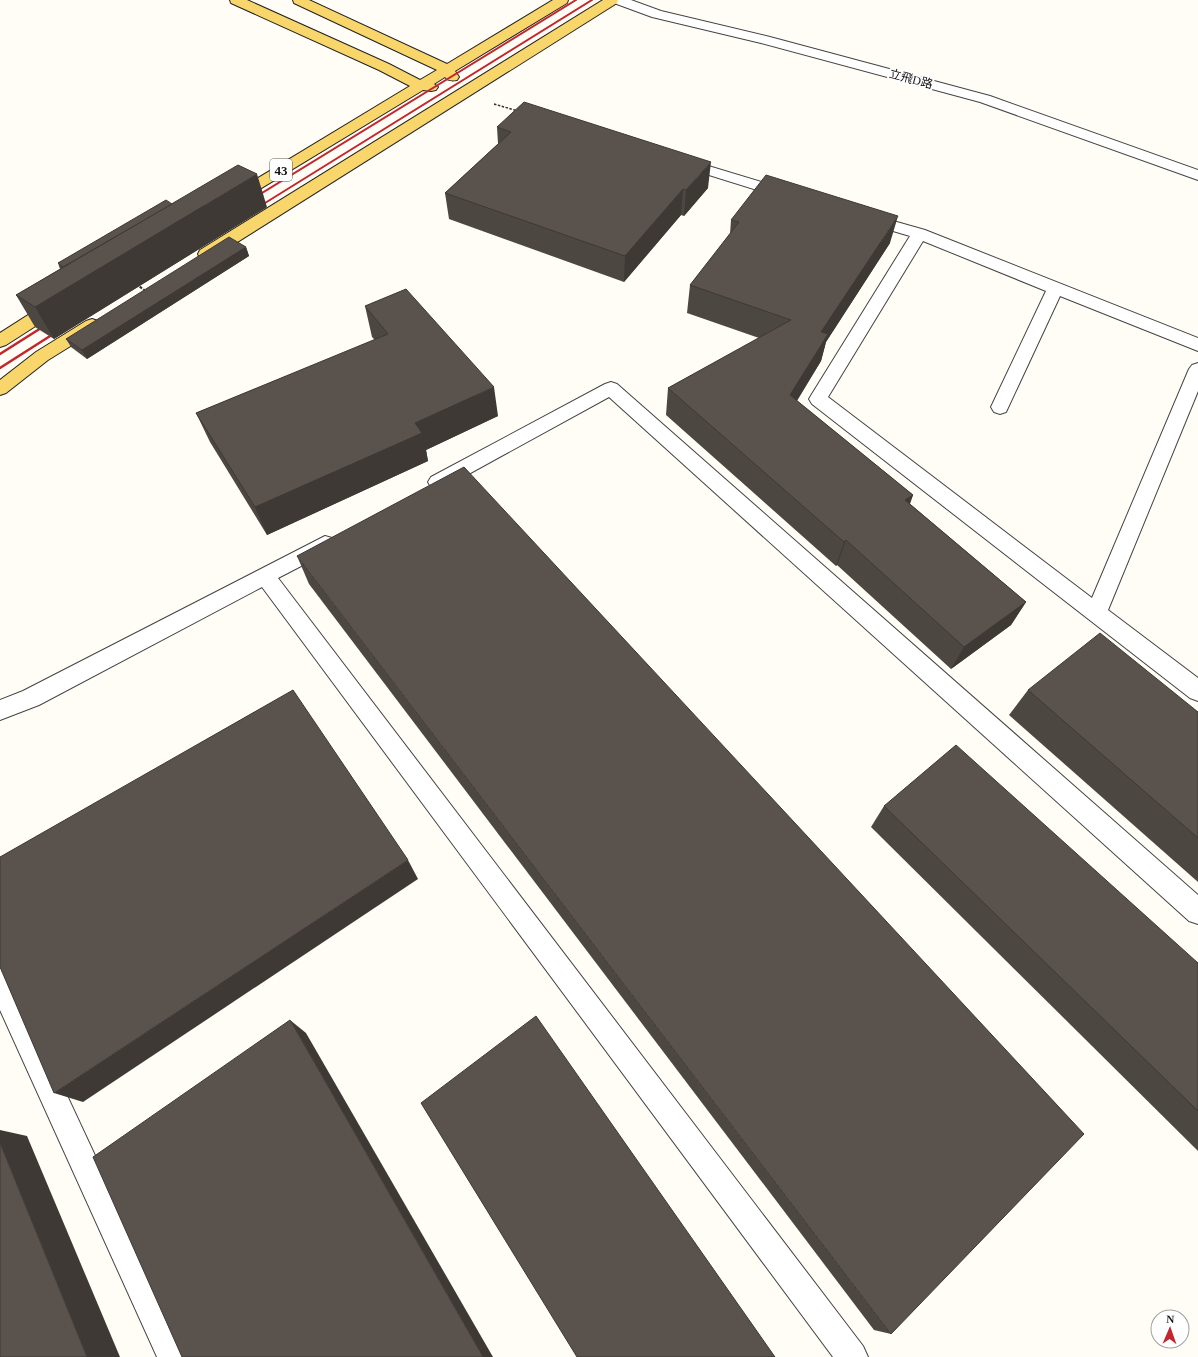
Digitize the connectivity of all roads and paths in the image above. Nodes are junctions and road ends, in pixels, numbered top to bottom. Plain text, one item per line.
1 (236, 0) edge
2 (299, 0) edge
3 (562, 0) edge
4 (612, 0) edge
5 (619, 0) edge
6 (446, 69) junction
7 (419, 85) junction
8 (463, 93) junction
9 (489, 103) dead end
10 (525, 113) edge
11 (668, 157) edge
12 (1198, 175) edge
13 (797, 197) edge
14 (221, 206) edge
15 (850, 213) edge
16 (919, 234) junction
17 (194, 261) edge
18 (130, 280) edge
19 (1056, 288) junction
20 (150, 293) edge
21 (68, 298) edge
22 (102, 319) edge
23 (0, 341) edge
24 (1198, 345) edge
25 (1198, 369) edge
26 (0, 389) edge
27 (1000, 407) dead end
28 (424, 489) edge
29 (341, 535) edge
30 (265, 576) junction
31 (1096, 613) junction
32 (1198, 691) edge
33 (0, 710) edge
34 (1198, 912) edge
35 (0, 980) edge
36 (173, 1357) edge
37 (852, 1357) edge

1 - 7 main road
2 - 6 main road
3 - 6 main road, 43
4 - 8 main road, 43
5 - 12 street, 立飛D路
6 - 7 main road, 43
6 - 8 main road
7 - 8 main road
7 - 14 main road, 43
8 - 17 main road, 43
9 - 10 path
11 - 13 street
15 - 16 street
16 - 19 street
16 - 31 street
18 - 20 path, bridge
19 - 24 street
19 - 27 street
21 - 23 main road
22 - 26 main road
25 - 31 street
28 - 34 street
29 - 30 street
30 - 33 street
30 - 37 street
31 - 32 street
35 - 36 street

